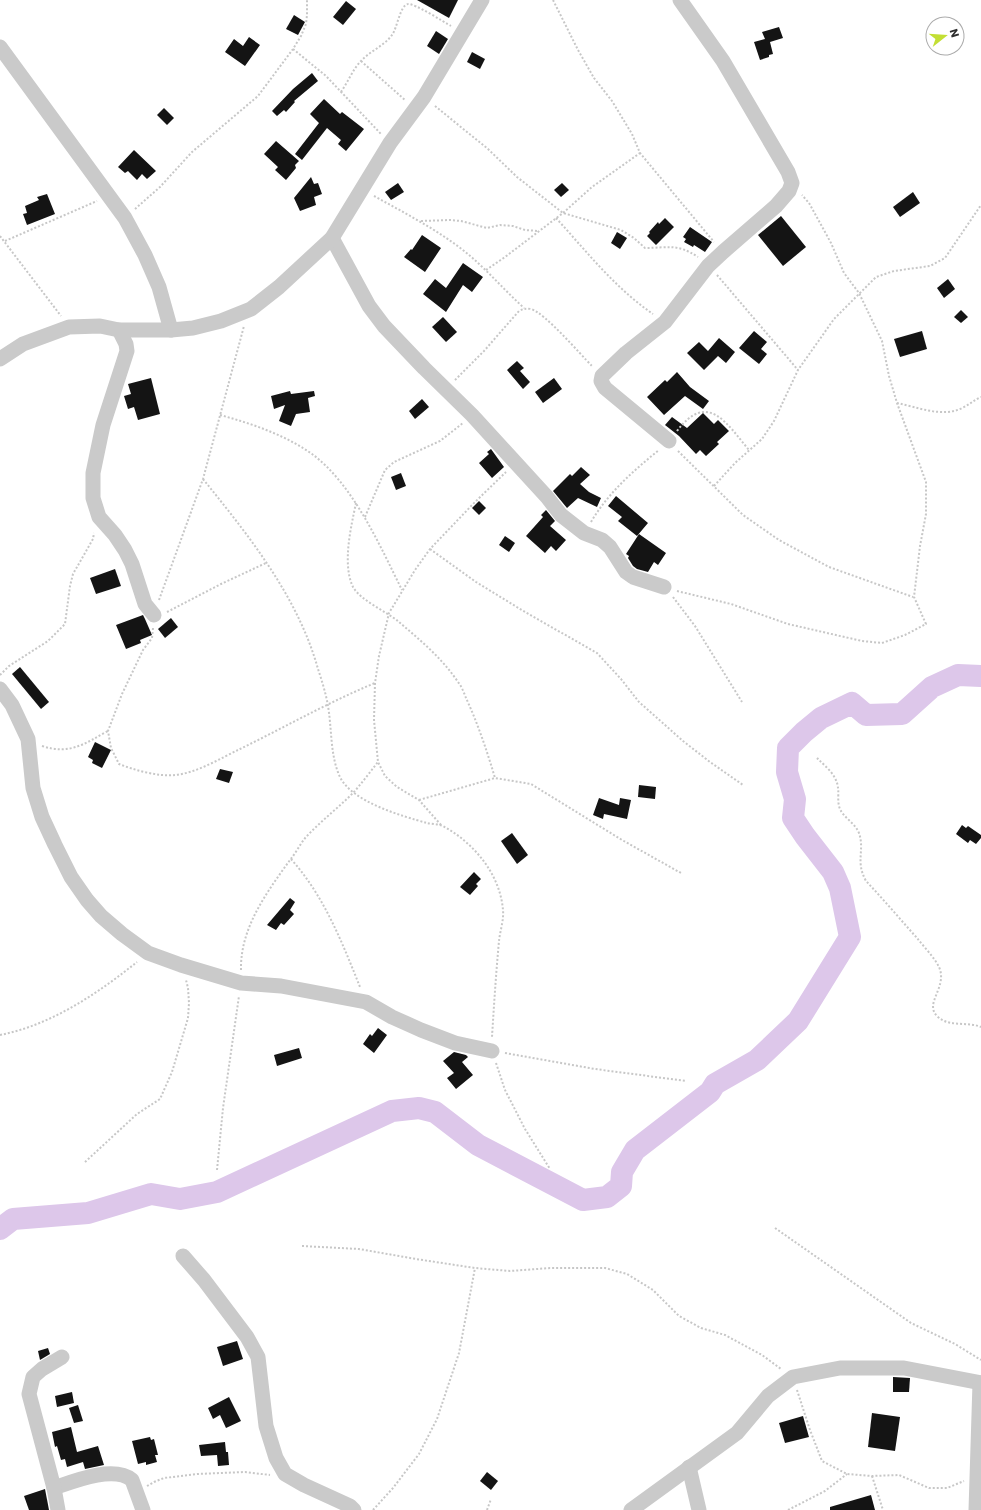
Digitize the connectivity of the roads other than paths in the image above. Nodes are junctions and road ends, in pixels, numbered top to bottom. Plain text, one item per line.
1 (482, 0) edge
2 (680, 0) edge
3 (0, 47) edge
4 (332, 238) junction
5 (119, 330) junction
6 (170, 330) junction
7 (0, 359) edge
8 (669, 441) road end
9 (664, 587) road end
10 (154, 615) road end
11 (0, 690) edge
12 (492, 1051) road end
13 (183, 1256) dead end
14 (62, 1357) dead end
15 (980, 1383) edge
16 (689, 1467) junction
17 (54, 1488) junction
18 (58, 1510) edge
19 (143, 1510) edge
20 (354, 1510) edge
21 (631, 1510) edge
22 (699, 1510) edge
23 (976, 1510) edge

1 - 4 street
2 - 8 street
3 - 6 street
4 - 6 street
4 - 9 street
5 - 6 street
5 - 7 street
5 - 10 street
11 - 12 street
13 - 20 street
14 - 17 street
15 - 16 street
15 - 23 street
16 - 21 street
16 - 22 street
17 - 18 street
17 - 19 street

